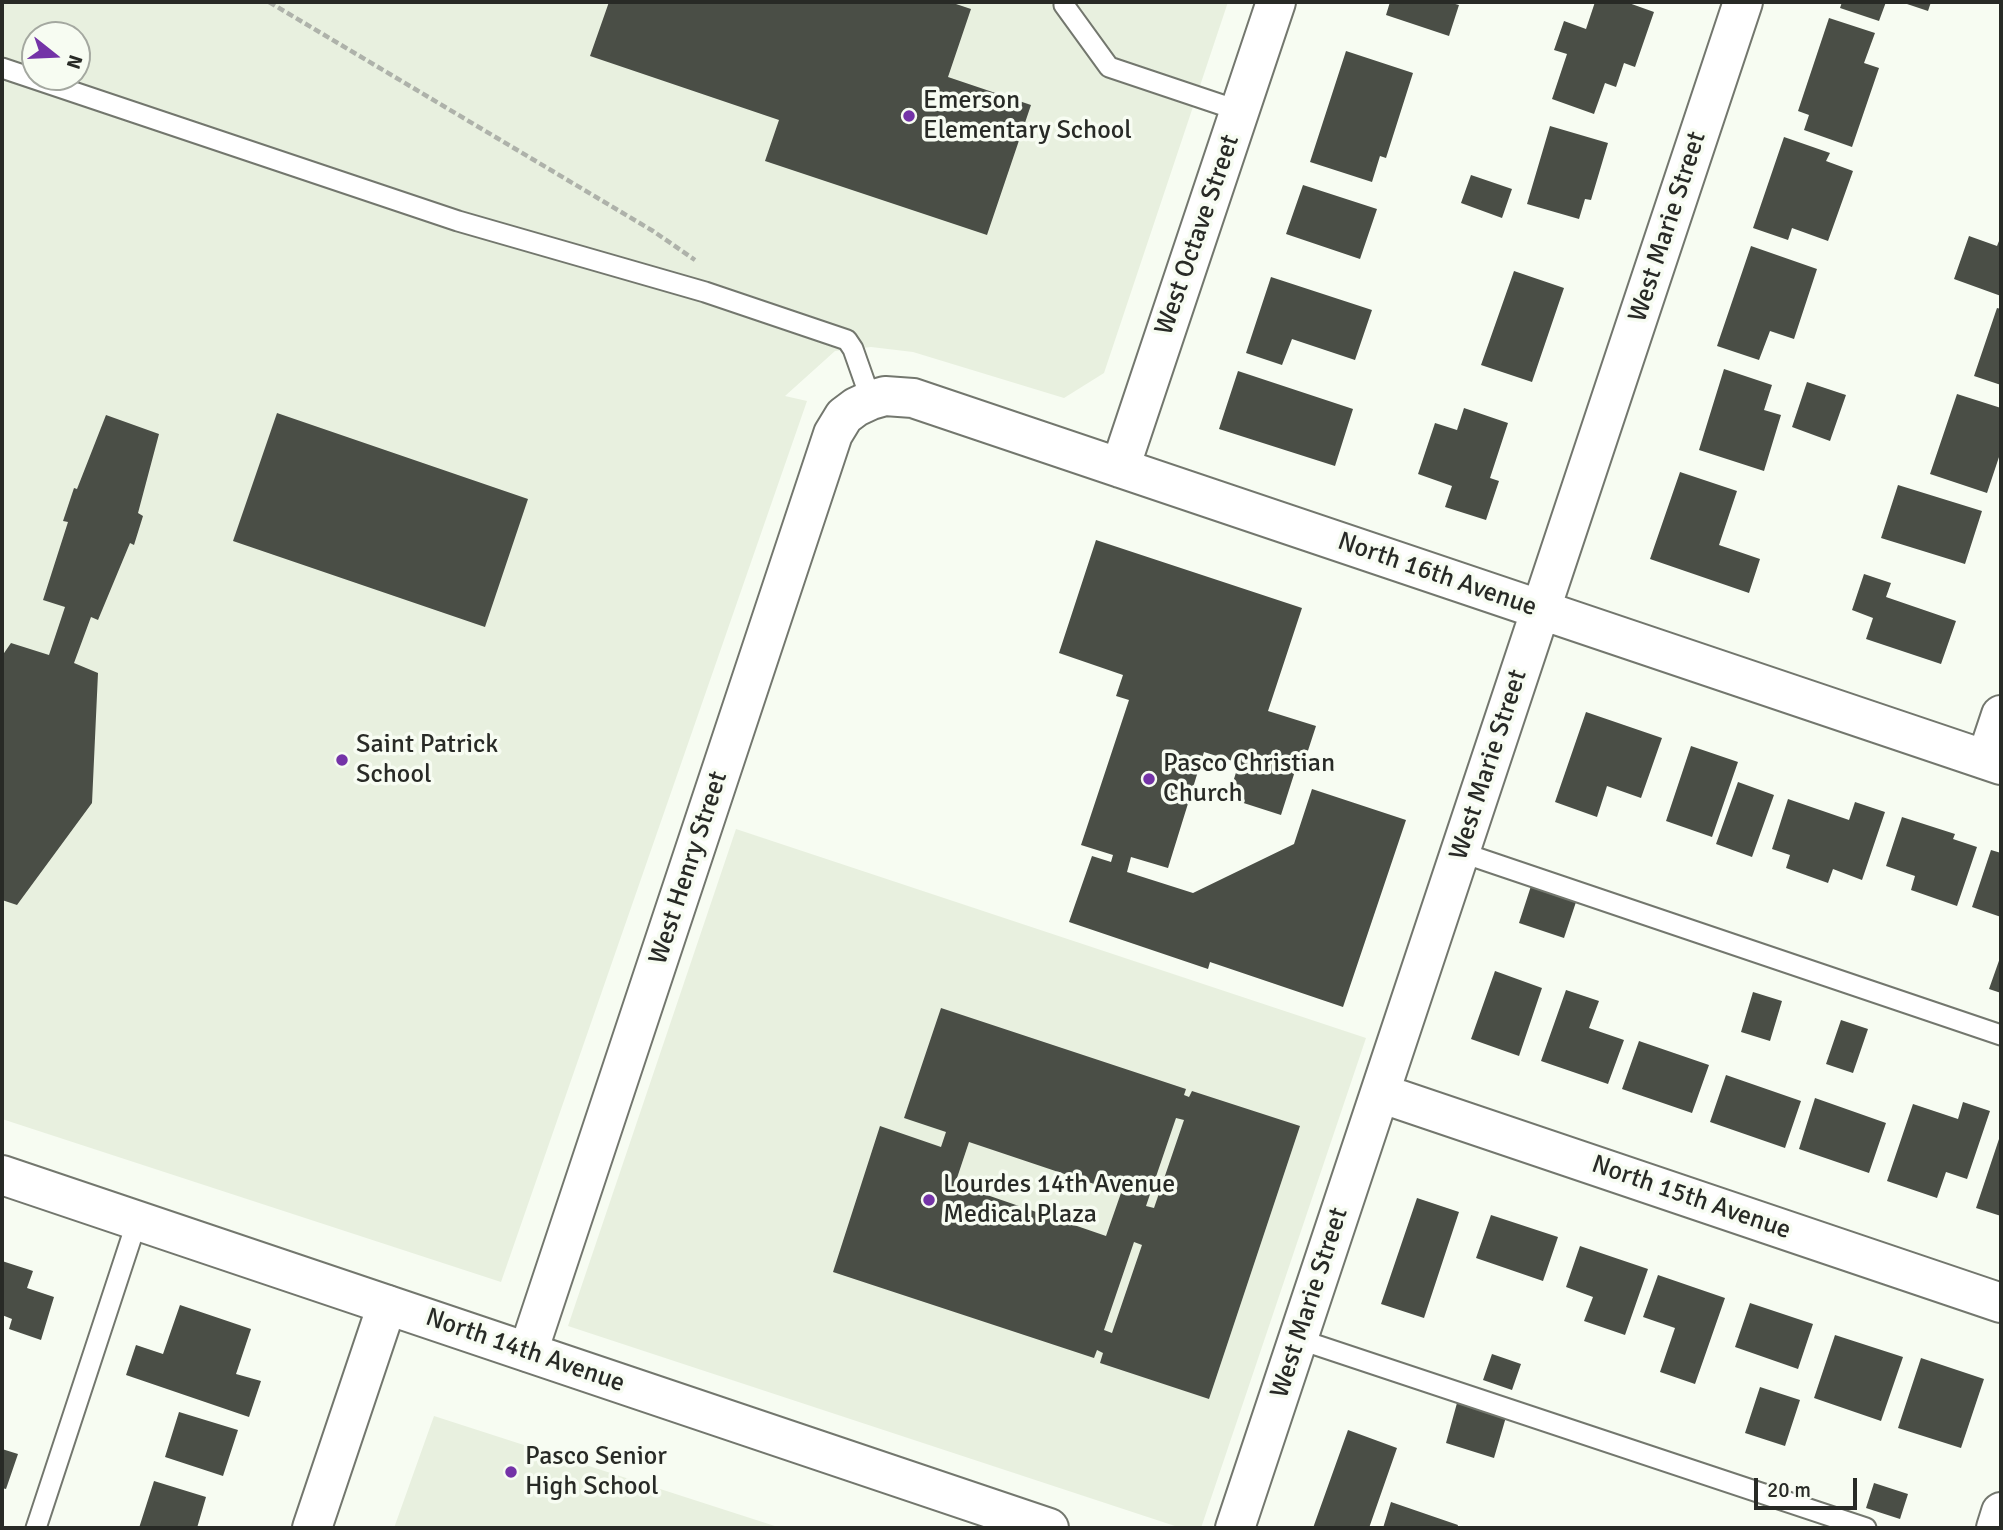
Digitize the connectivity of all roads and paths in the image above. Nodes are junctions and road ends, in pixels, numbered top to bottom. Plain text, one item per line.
1 (270, 2) edge
2 (1065, 2) edge
3 (1276, 2) edge
4 (1744, 2) edge
5 (2, 68) edge
6 (1240, 111) junction
7 (705, 292) junction
8 (871, 400) junction
9 (1120, 468) junction
10 (1541, 610) junction
11 (2001, 715) edge
12 (1994, 763) edge
13 (1460, 852) junction
14 (2001, 1035) edge
15 (1380, 1093) junction
16 (2, 1175) edge
17 (137, 1221) junction
18 (2001, 1303) edge
19 (387, 1305) junction
20 (1298, 1339) junction
21 (528, 1352) junction
22 (2001, 1512) edge
23 (36, 1528) edge
24 (312, 1528) edge
25 (1049, 1528) edge
26 (1235, 1528) edge
27 (1866, 1528) edge
28 (1996, 1528) edge

1 - 7 path
2 - 6 lane
3 - 6 street, West Octave Street
4 - 10 street, West Marie Street
5 - 7 lane
6 - 9 street, West Octave Street
7 - 8 lane
8 - 9 street, North 16th Avenue
8 - 21 street, West Henry Street
9 - 10 street, North 16th Avenue
10 - 12 street, North 16th Avenue
10 - 13 street, West Marie Street
11 - 12 street
13 - 14 lane
13 - 15 street, West Marie Street
15 - 18 street, North 15th Avenue
15 - 20 street, West Marie Street
16 - 17 street, North 14th Avenue
17 - 19 street, North 14th Avenue
17 - 23 lane
19 - 21 street, North 14th Avenue
19 - 24 street
20 - 26 street, West Marie Street
20 - 27 lane
21 - 25 street, North 14th Avenue
22 - 28 street

